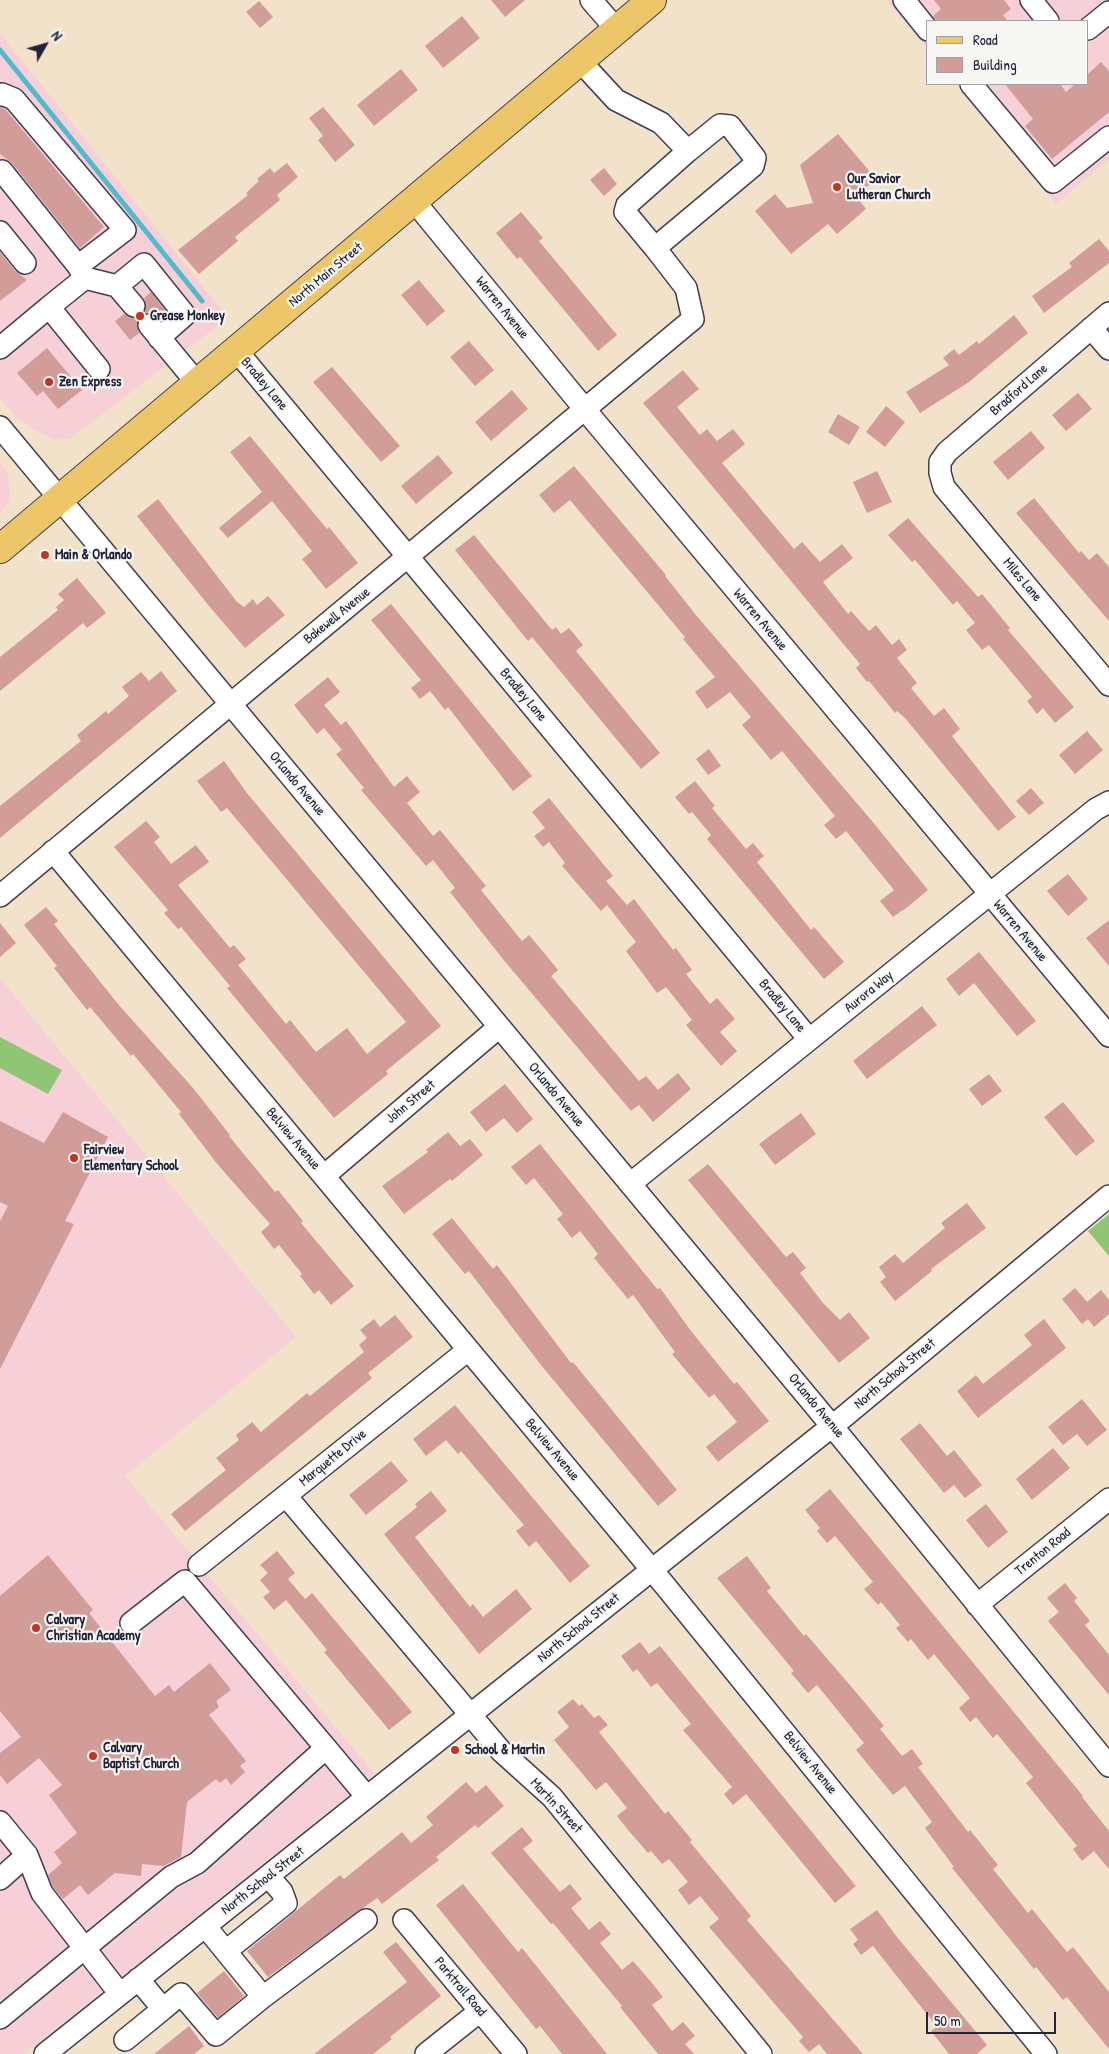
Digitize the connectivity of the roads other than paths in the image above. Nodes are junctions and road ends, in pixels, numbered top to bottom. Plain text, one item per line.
1 (591, 0) edge
2 (904, 0) edge
3 (1031, 0) edge
4 (649, 1) edge
5 (1047, 20) edge
6 (926, 28) edge
7 (617, 30) junction
8 (580, 61) junction
9 (972, 85) edge
10 (0, 95) edge
11 (1109, 137) edge
12 (688, 151) junction
13 (0, 172) edge
14 (414, 201) junction
15 (0, 232) edge
16 (655, 248) junction
17 (26, 264) dead end
18 (82, 272) junction
19 (118, 286) junction
20 (134, 306) dead end
21 (49, 307) junction
22 (1109, 313) edge
23 (1091, 328) junction
24 (0, 348) edge
25 (1109, 349) edge
26 (236, 350) junction
27 (99, 368) dead end
28 (197, 383) junction
29 (584, 408) junction
30 (0, 427) edge
31 (940, 473) joint
32 (60, 499) junction
33 (0, 549) edge
34 (408, 557) junction
35 (1109, 685) edge
36 (230, 704) junction
37 (1109, 802) edge
38 (53, 851) junction
39 (989, 894) junction
40 (0, 896) edge
41 (499, 1027) junction
42 (1109, 1036) edge
43 (809, 1039) junction
44 (324, 1176) junction
45 (630, 1184) junction
46 (1109, 1196) edge
47 (468, 1350) junction
48 (832, 1426) junction
49 (286, 1496) junction
50 (1109, 1499) edge
51 (198, 1565) dead end
52 (652, 1570) junction
53 (977, 1605) junction
54 (131, 1623) dead end
55 (472, 1714) junction
56 (326, 1748) junction
57 (1109, 1766) edge
58 (368, 1797) junction
59 (0, 1822) edge
60 (27, 1855) junction
61 (268, 1876) junction
62 (0, 1879) edge
63 (366, 1920) dead end
64 (404, 1920) dead end
65 (205, 1926) junction
66 (84, 1948) junction
67 (226, 1951) junction
68 (138, 1980) junction
69 (120, 1994) junction
70 (263, 1997) junction
71 (163, 2009) junction
72 (480, 2011) junction
73 (0, 2018) edge
74 (125, 2040) dead end
75 (45, 2054) edge
76 (426, 2054) edge
77 (516, 2054) edge
78 (761, 2054) edge
79 (1046, 2054) edge

1 - 7 street
2 - 6 street
3 - 5 street
4 - 7 main road, North Main Street
7 - 8 main road, North Main Street
8 - 12 street
8 - 14 main road, North Main Street
9 - 11 street
10 - 18 street
12 - 16 street
12 - 16 street
13 - 18 street
14 - 26 main road, North Main Street
14 - 29 street, Warren Avenue
15 - 17 street
16 - 29 street, Bakewell Avenue
18 - 19 street
18 - 21 street
19 - 20 street
19 - 28 street
21 - 24 street
21 - 27 street
22 - 23 street, Bradford Lane
23 - 25 street
23 - 31 street, Bradford Lane
26 - 28 main road, North Main Street
26 - 34 street, Bradley Lane
28 - 32 main road, North Main Street
29 - 34 street, Bakewell Avenue
29 - 39 street, Warren Avenue
30 - 32 street, Orlando Avenue
31 - 35 street, Miles Lane
32 - 33 main road, North Main Street
32 - 36 street, Orlando Avenue
34 - 36 street, Bakewell Avenue
34 - 43 street, Bradley Lane
36 - 38 street, Bakewell Avenue
36 - 41 street, Orlando Avenue
37 - 39 street, Aurora Way
38 - 40 street, Bakewell Avenue
38 - 44 street, Belview Avenue
39 - 42 street, Warren Avenue
39 - 43 street, Aurora Way
41 - 44 street, John Street
41 - 45 street, Orlando Avenue
43 - 45 street, Aurora Way
44 - 47 street, Belview Avenue
45 - 48 street, Orlando Avenue
46 - 48 street, North School Street
47 - 49 street, Marquette Drive
47 - 52 street, Belview Avenue
48 - 52 street, North School Street
48 - 53 street, Orlando Avenue
49 - 51 street, Marquette Drive
49 - 55 street, Martin Street
50 - 53 street, Trenton Road
52 - 55 street, North School Street
52 - 79 street, Belview Avenue
53 - 57 street, Orlando Avenue
54 - 56 street
55 - 58 street, North School Street
55 - 78 street, Martin Street
56 - 58 street
56 - 66 street
58 - 61 street, North School Street
59 - 60 street
60 - 62 street
60 - 66 street
61 - 65 street, North School Street
61 - 67 street
63 - 70 street
64 - 72 street, Parktrail Road
65 - 67 street
65 - 68 street, North School Street
66 - 69 street
66 - 73 street
67 - 70 street
68 - 69 street, North School Street
68 - 71 street
69 - 75 street, North School Street
70 - 71 street
71 - 74 street
72 - 76 street
72 - 77 street, Parktrail Road

